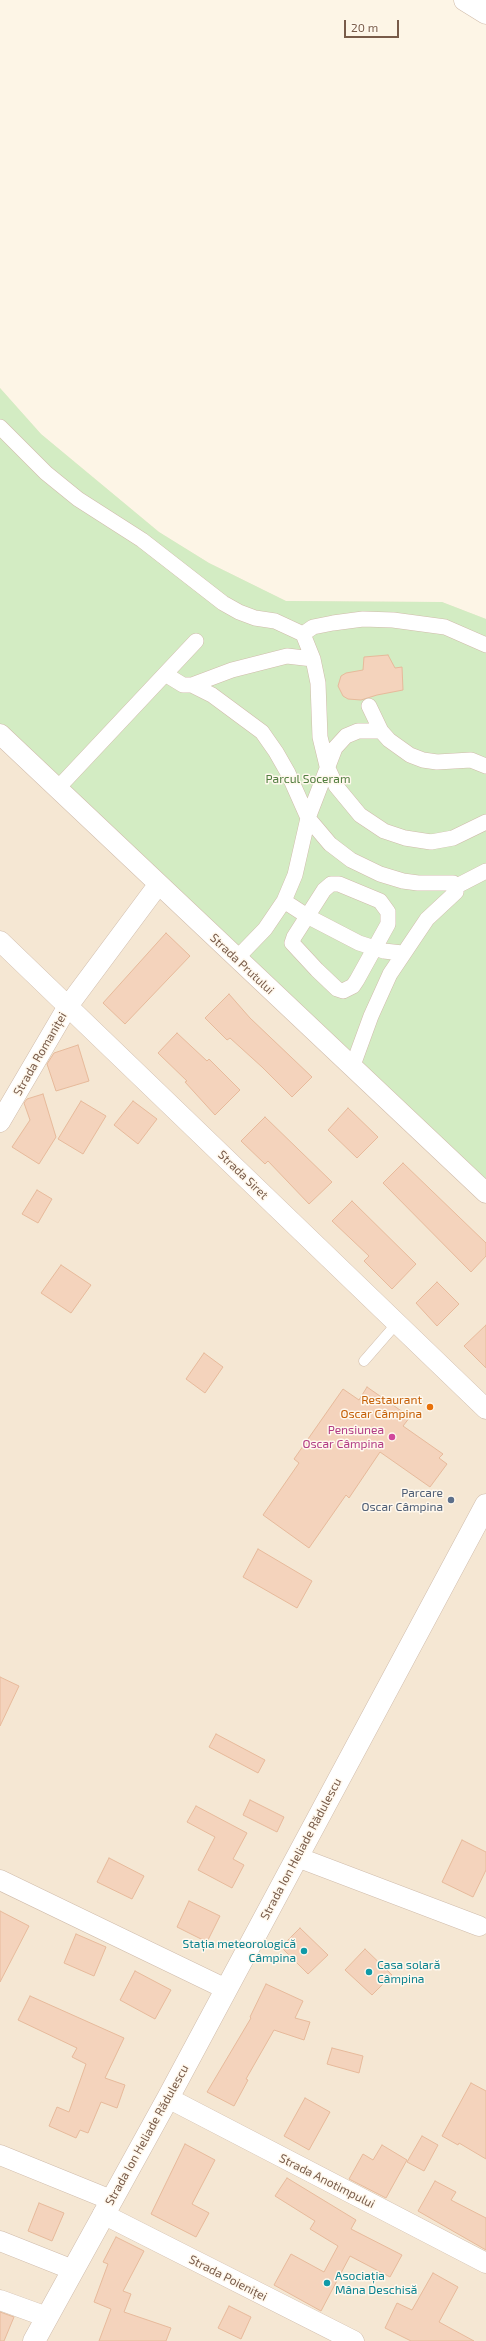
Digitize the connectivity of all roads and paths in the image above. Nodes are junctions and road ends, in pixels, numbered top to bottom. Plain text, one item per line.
1 (465, 0) edge
2 (486, 13) edge
3 (0, 427) edge
4 (303, 634) junction
5 (196, 641) dead end
6 (486, 644) edge
7 (313, 659) junction
8 (165, 674) junction
9 (192, 685) junction
10 (369, 706) dead end
11 (382, 732) junction
12 (0, 734) edge
13 (327, 766) junction
14 (486, 766) edge
15 (58, 789) junction
16 (308, 818) junction
17 (486, 822) edge
18 (486, 871) edge
19 (158, 885) junction
20 (455, 887) junction
21 (284, 901) junction
22 (307, 916) junction
23 (0, 941) edge
24 (373, 948) junction
25 (402, 953) junction
26 (236, 959) junction
27 (68, 1006) junction
28 (352, 1068) junction
29 (0, 1122) edge
30 (486, 1193) edge
31 (397, 1323) junction
32 (364, 1361) dead end
33 (486, 1409) edge
34 (486, 1505) edge
35 (297, 1857) junction
36 (0, 1880) edge
37 (479, 1926) dead end
38 (226, 1989) junction
39 (168, 2098) junction
40 (0, 2155) edge
41 (107, 2207) junction
42 (0, 2241) edge
43 (486, 2263) edge
44 (73, 2270) junction
45 (0, 2300) edge
46 (47, 2317) junction
47 (34, 2341) edge
48 (354, 2341) edge

1 - 2 street
3 - 4 street
4 - 6 street
4 - 7 street
5 - 8 street
7 - 9 street
7 - 13 street
8 - 9 street
8 - 15 street
9 - 16 street
10 - 11 street
11 - 13 street
11 - 14 street
12 - 15 street, Strada Prutului
13 - 16 street
13 - 17 street
15 - 19 street, Strada Prutului
16 - 20 street
16 - 21 street
18 - 20 street
19 - 26 street, Strada Prutului
19 - 27 street, Strada Romaniței
20 - 25 street
21 - 22 street
21 - 26 street
22 - 24 street
22 - 24 street
22 - 24 street
23 - 27 street, Strada Siret
24 - 25 street
25 - 28 street
26 - 28 street, Strada Prutului
27 - 29 street, Strada Romaniței
27 - 31 street, Strada Siret
28 - 30 street, Strada Prutului
31 - 32 lane
31 - 33 street, Strada Siret
34 - 35 street, Strada Ion Heliade Rădulescu
35 - 37 street
35 - 38 street, Strada Ion Heliade Rădulescu
36 - 38 street
38 - 39 street, Strada Ion Heliade Rădulescu
39 - 41 street, Strada Ion Heliade Rădulescu
39 - 43 street, Strada Anotimpului
40 - 41 street, Strada Poieniței
41 - 44 street, Strada Ion Heliade Rădulescu
41 - 48 street, Strada Poieniței
42 - 44 street
44 - 46 street, Strada Ion Heliade Rădulescu
45 - 46 street
46 - 47 street, Strada Ion Heliade Rădulescu

